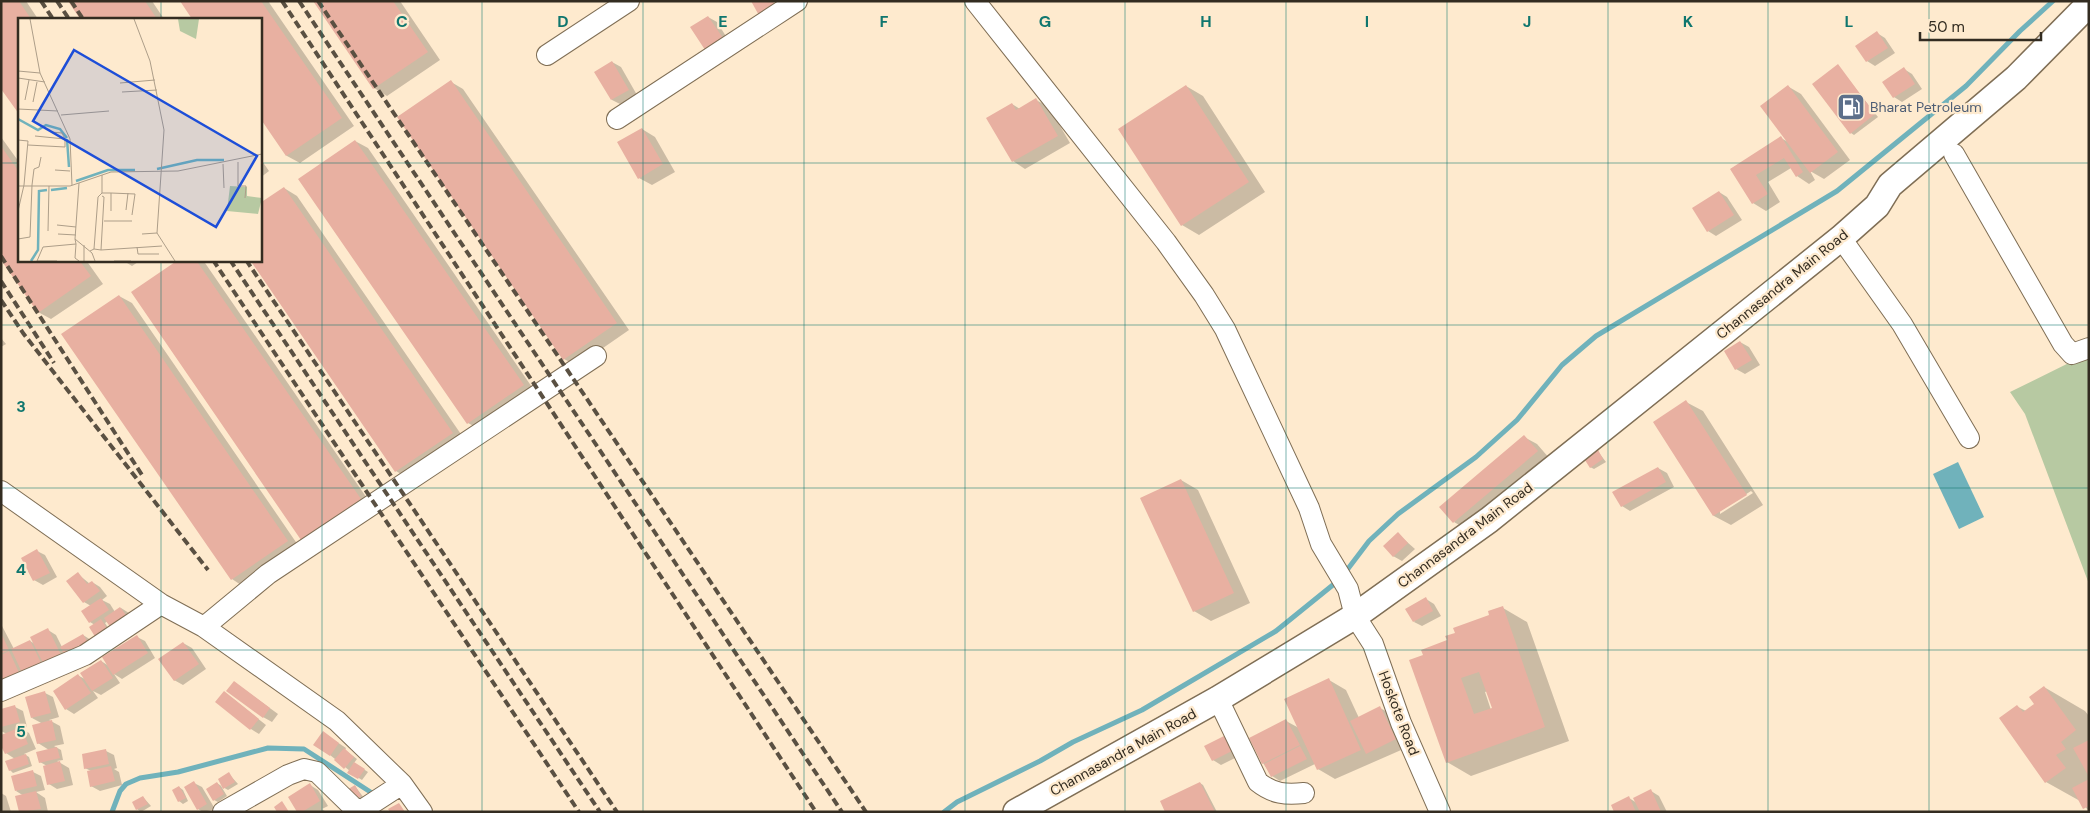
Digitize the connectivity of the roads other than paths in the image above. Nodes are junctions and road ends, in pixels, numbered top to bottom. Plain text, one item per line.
1 (629, 1) edge
2 (797, 1) edge
3 (975, 1) edge
4 (2089, 4) edge
5 (2089, 28) edge
6 (548, 55) dead end
7 (617, 119) dead end
8 (1954, 154) junction
9 (1876, 206) junction
10 (1841, 238) junction
11 (2089, 348) edge
12 (596, 356) dead end
13 (1969, 438) dead end
14 (1, 491) edge
15 (161, 604) junction
16 (1355, 616) junction
17 (204, 627) junction
18 (1, 691) edge
19 (1218, 699) junction
20 (402, 784) junction
21 (1304, 793) dead end
22 (223, 812) edge
23 (358, 812) edge
24 (422, 812) edge
25 (1016, 812) edge
26 (1440, 812) edge

1 - 6 street
2 - 7 street
3 - 16 street, Hoskote Road
4 - 9 main road, Channasandra Main Road
5 - 8 main road, Channasandra Main Road
8 - 9 main road, Channasandra Main Road
8 - 11 street
9 - 10 main road, Channasandra Main Road
10 - 13 street
10 - 16 main road, Channasandra Main Road
12 - 17 street
14 - 15 street
15 - 17 street
15 - 18 street
16 - 19 main road, Channasandra Main Road
16 - 26 street, Hoskote Road
17 - 20 street
19 - 21 street
19 - 25 main road, Channasandra Main Road
20 - 23 street
20 - 24 street
22 - 23 street

